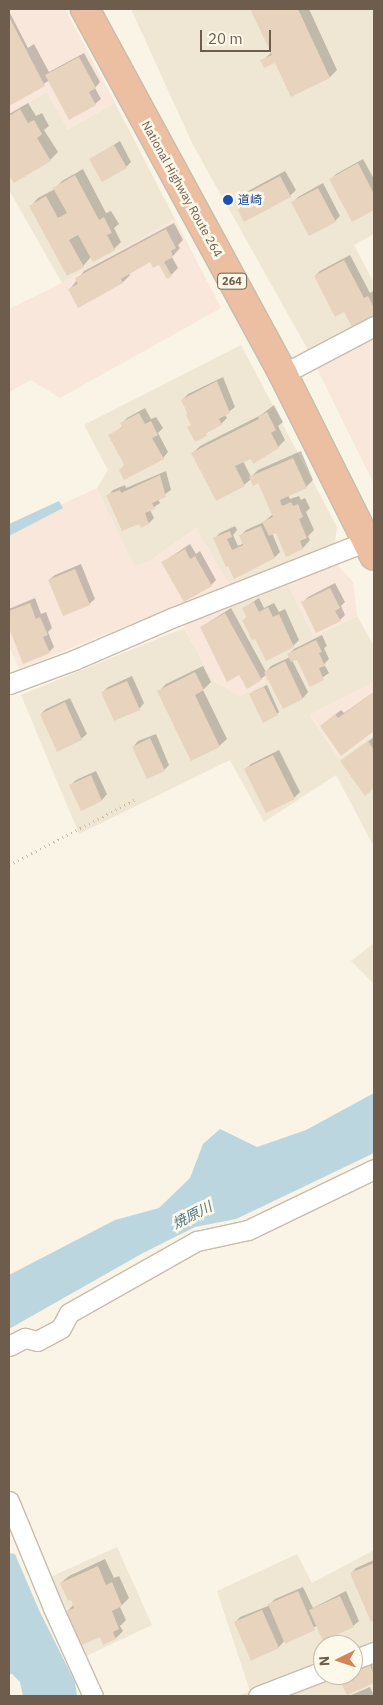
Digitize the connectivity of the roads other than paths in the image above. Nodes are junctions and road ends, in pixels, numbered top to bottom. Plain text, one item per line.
1 (84, 9) edge
2 (374, 326) edge
3 (283, 374) junction
4 (370, 549) edge
5 (11, 678) edge
6 (374, 1169) edge
7 (9, 1346) edge
8 (9, 1501) edge
9 (313, 1675) edge
10 (94, 1696) edge
11 (258, 1696) edge

1 - 3 highway, National Highway Route 264 / 264
2 - 3 street
3 - 4 highway, National Highway Route 264 / 264
4 - 5 street
6 - 7 street
8 - 10 street
9 - 11 street

